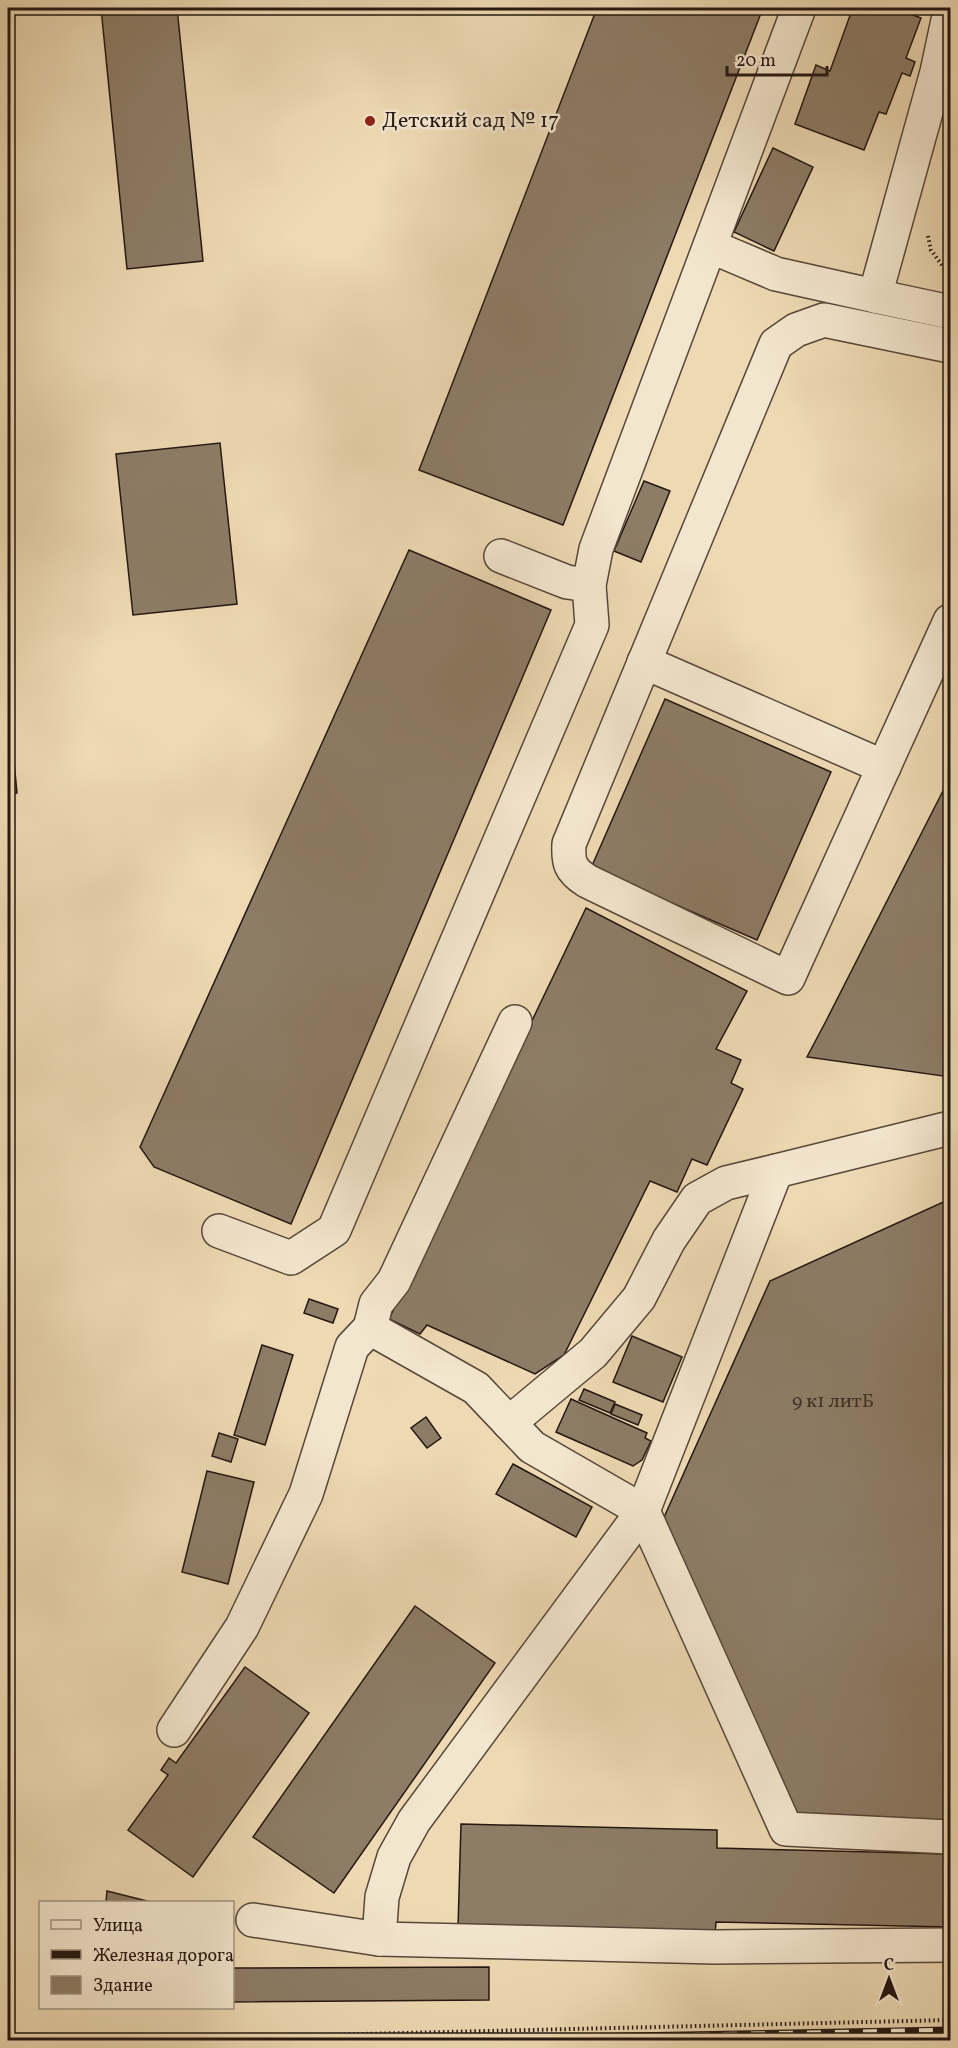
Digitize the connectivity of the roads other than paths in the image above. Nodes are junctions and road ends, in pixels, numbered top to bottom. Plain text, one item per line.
1 (799, 8) edge
2 (951, 11) edge
3 (710, 246) junction
4 (875, 296) junction
5 (951, 312) edge
6 (951, 346) edge
7 (501, 556) dead end
8 (590, 585) junction
9 (951, 621) edge
10 (644, 662) junction
11 (884, 767) junction
12 (515, 1022) dead end
13 (951, 1128) edge
14 (776, 1171) junction
15 (219, 1231) dead end
16 (370, 1328) junction
17 (509, 1423) junction
18 (643, 1511) junction
19 (174, 1730) dead end
20 (951, 1837) edge
21 (253, 1920) dead end
22 (379, 1939) junction
23 (951, 1945) edge

1 - 3 lane
2 - 4 lane
3 - 4 lane
3 - 8 lane
4 - 5 lane
6 - 10 lane
7 - 8 lane
8 - 15 lane
9 - 11 lane
10 - 11 lane
10 - 11 lane
12 - 16 lane
13 - 14 lane
14 - 17 lane
14 - 18 lane
16 - 17 lane
16 - 19 lane
17 - 18 lane
18 - 20 lane
18 - 22 lane
21 - 22 lane
22 - 23 lane

